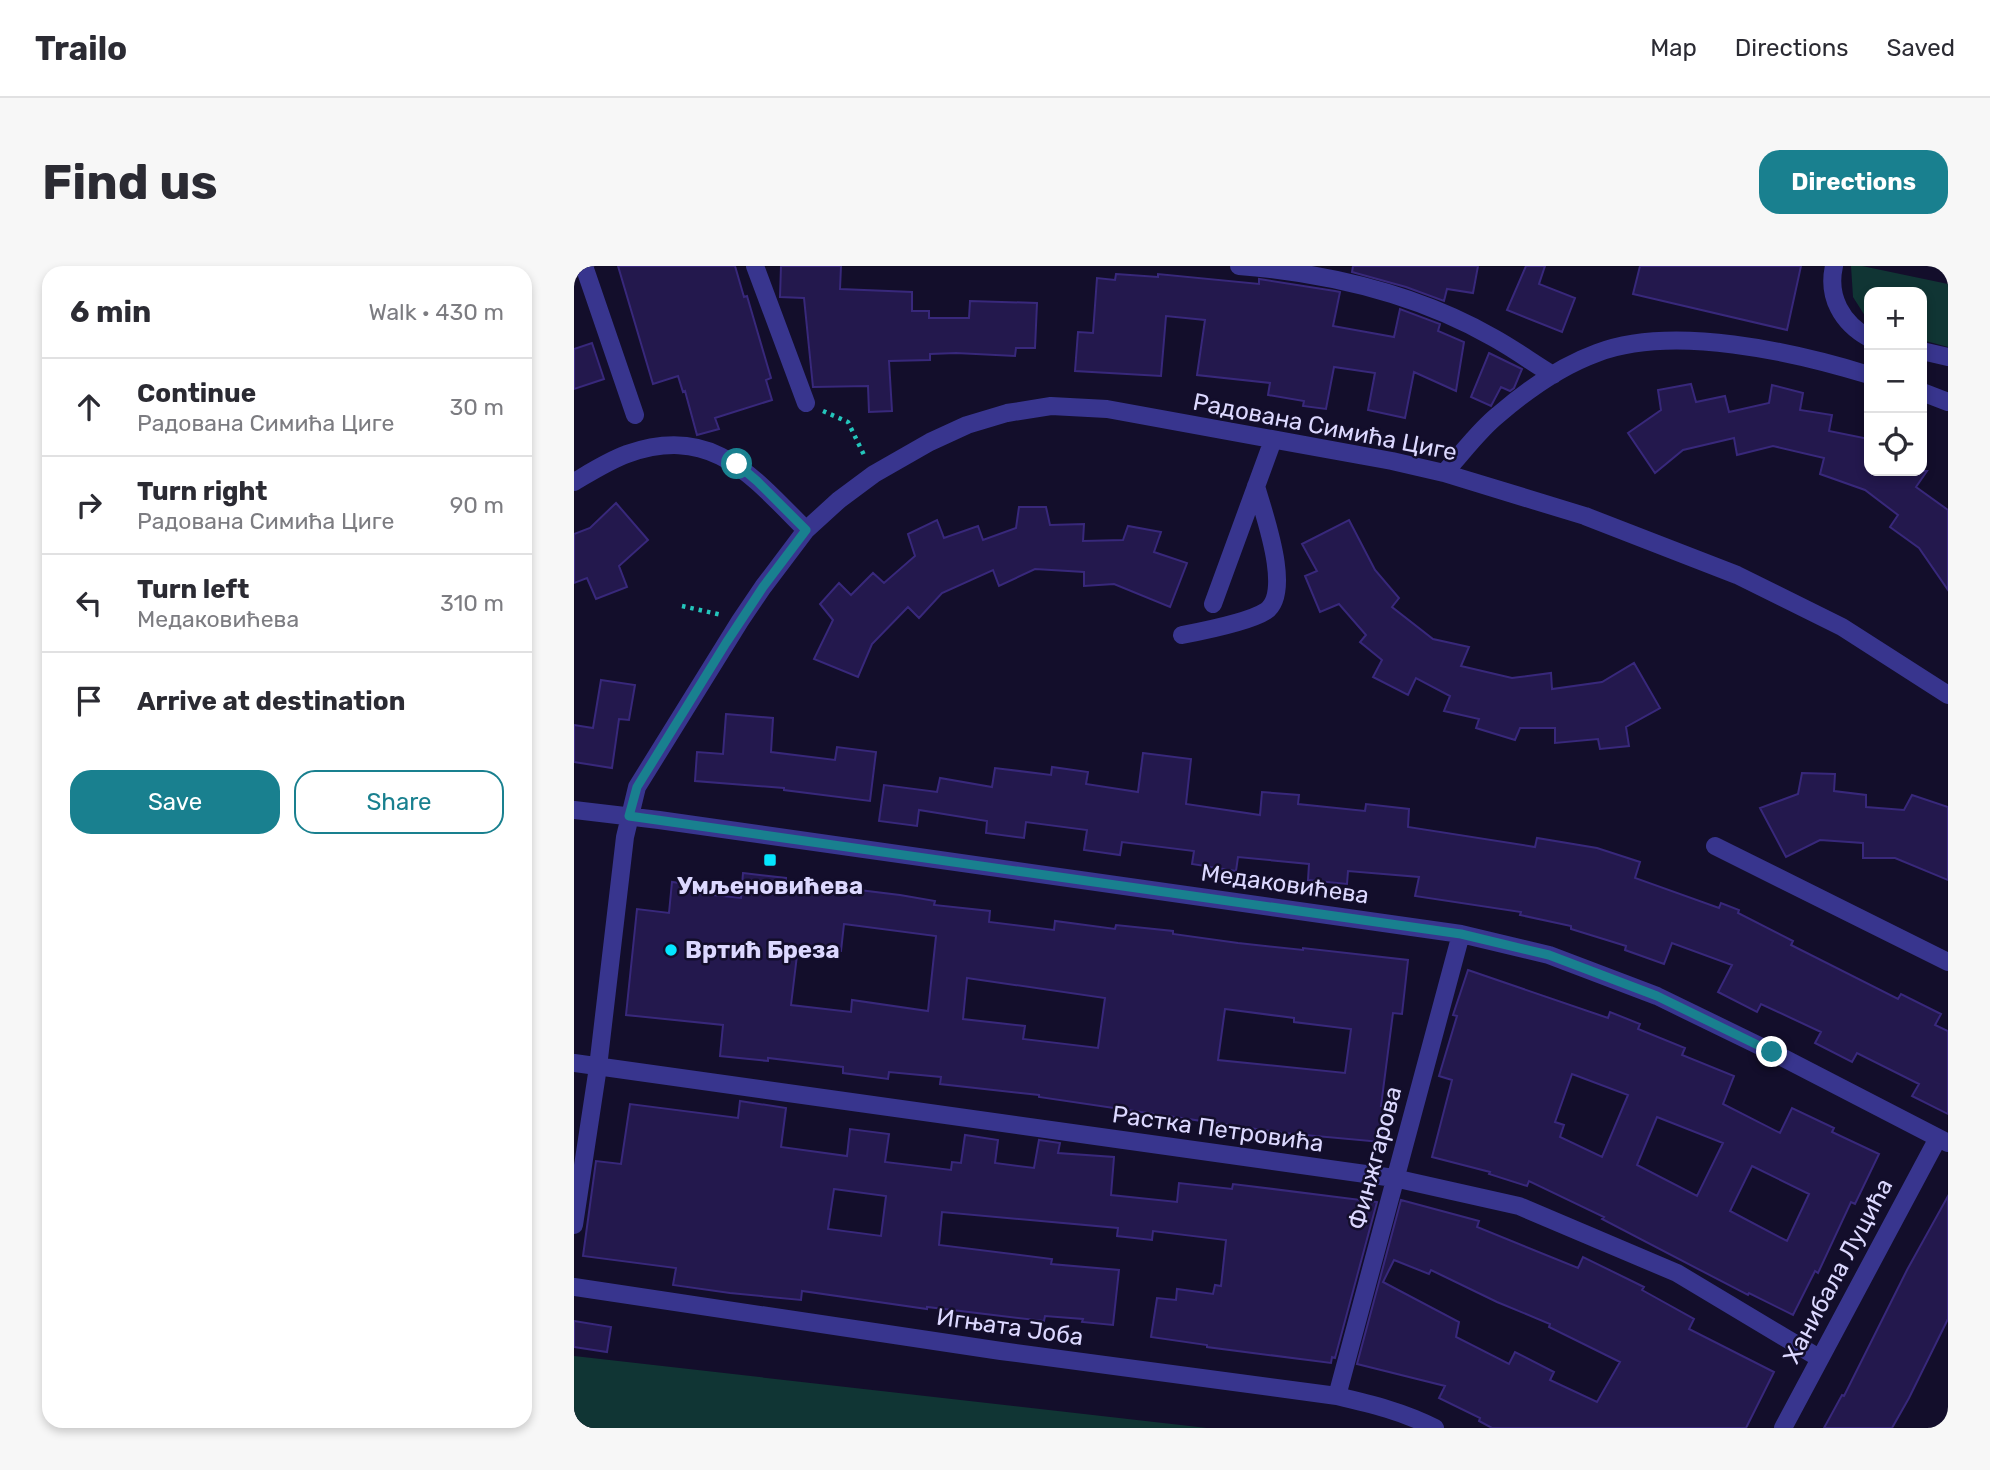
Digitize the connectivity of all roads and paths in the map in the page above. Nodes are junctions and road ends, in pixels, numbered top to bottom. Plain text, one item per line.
1 (584, 266) edge
2 (755, 266) edge
3 (1239, 266) edge
4 (1834, 266) edge
5 (1864, 335) edge
6 (1927, 352) edge
7 (1948, 357) edge
8 (1864, 373) edge
9 (1553, 375) junction
10 (1927, 394) edge
11 (1948, 402) edge
12 (806, 403) joint
13 (635, 415) dead end
14 (1273, 440) junction
15 (1444, 473) junction
16 (874, 474) junction
17 (574, 482) edge
18 (1256, 486) junction
19 (806, 530) junction
20 (1213, 604) dead end
21 (682, 606) dead end
22 (740, 621) junction
23 (1182, 635) dead end
24 (1948, 695) edge
25 (574, 810) edge
26 (629, 816) junction
27 (1715, 846) dead end
28 (1461, 934) junction
29 (1948, 961) edge
30 (574, 1063) edge
31 (598, 1066) junction
32 (1943, 1141) edge
33 (1394, 1178) junction
34 (574, 1225) edge
35 (574, 1287) edge
36 (1819, 1358) junction
37 (1337, 1396) junction
38 (1435, 1428) edge
39 (1783, 1428) edge

1 - 13 street
2 - 12 street
3 - 9 street
4 - 5 street
6 - 7 street
8 - 9 street
9 - 15 street
10 - 11 street
12 - 16 path
14 - 15 street, Радована Симића Циге
14 - 16 street, Радована Симића Циге
14 - 18 street
15 - 24 street, Радована Симића Циге
16 - 19 street, Радована Симића Циге
17 - 19 street
18 - 20 street
18 - 23 street
19 - 22 street, Радована Симића Циге
21 - 22 path
22 - 26 street, Радована Симића Циге
25 - 26 street, Медаковићева
26 - 28 street, Медаковићева
26 - 31 street, Радована Симића Циге
27 - 29 street
28 - 32 street, Медаковићева
28 - 33 street, Финжгарова
30 - 31 street, Растка Петровића
31 - 33 street, Растка Петровића
31 - 34 street, Радована Симића Циге
32 - 36 street, Ханибала Луцића
33 - 36 street, Растка Петровића
33 - 37 street, Финжгарова
35 - 37 street, Игњата Јоба
36 - 39 street, Ханибала Луцића
37 - 38 street, Игњата Јоба

